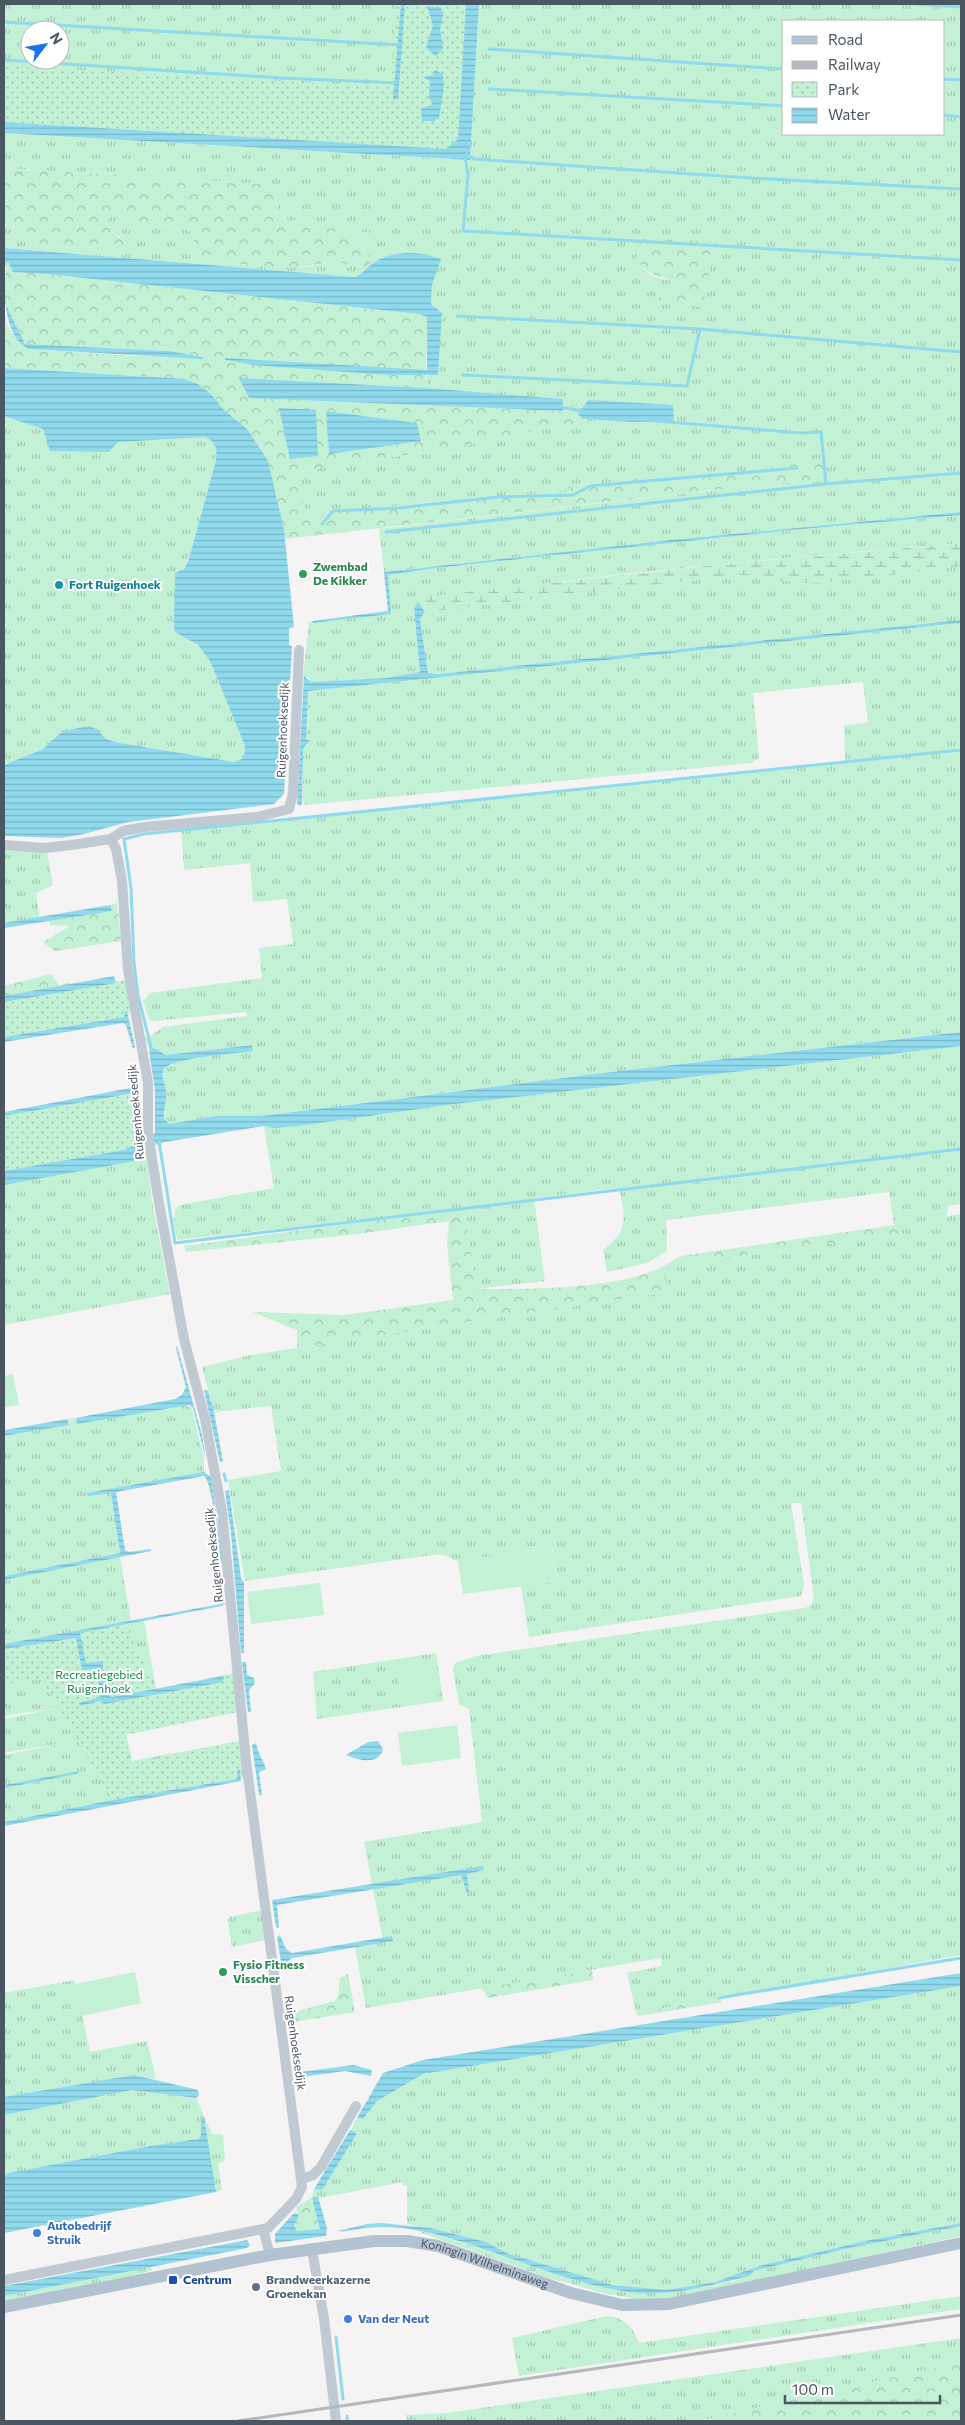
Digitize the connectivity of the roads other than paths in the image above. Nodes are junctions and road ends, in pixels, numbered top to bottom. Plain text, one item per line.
1 (299, 650) dead end
2 (112, 839) junction
3 (4, 845) edge
4 (356, 2106) dead end
5 (302, 2179) junction
6 (263, 2229) junction
7 (961, 2243) edge
8 (312, 2250) junction
9 (270, 2255) junction
10 (4, 2280) edge
11 (4, 2307) edge
12 (336, 2421) edge

1 - 2 street, Ruigenhoeksedijk
2 - 3 street, Ruigenhoeksedijk
2 - 5 street, Ruigenhoeksedijk
4 - 5 street
5 - 6 street, Ruigenhoeksedijk
6 - 9 street
6 - 10 street
7 - 8 main road, Koningin Wilhelminaweg
8 - 9 main road, Koningin Wilhelminaweg
8 - 12 street
9 - 11 main road, Koningin Wilhelminaweg

